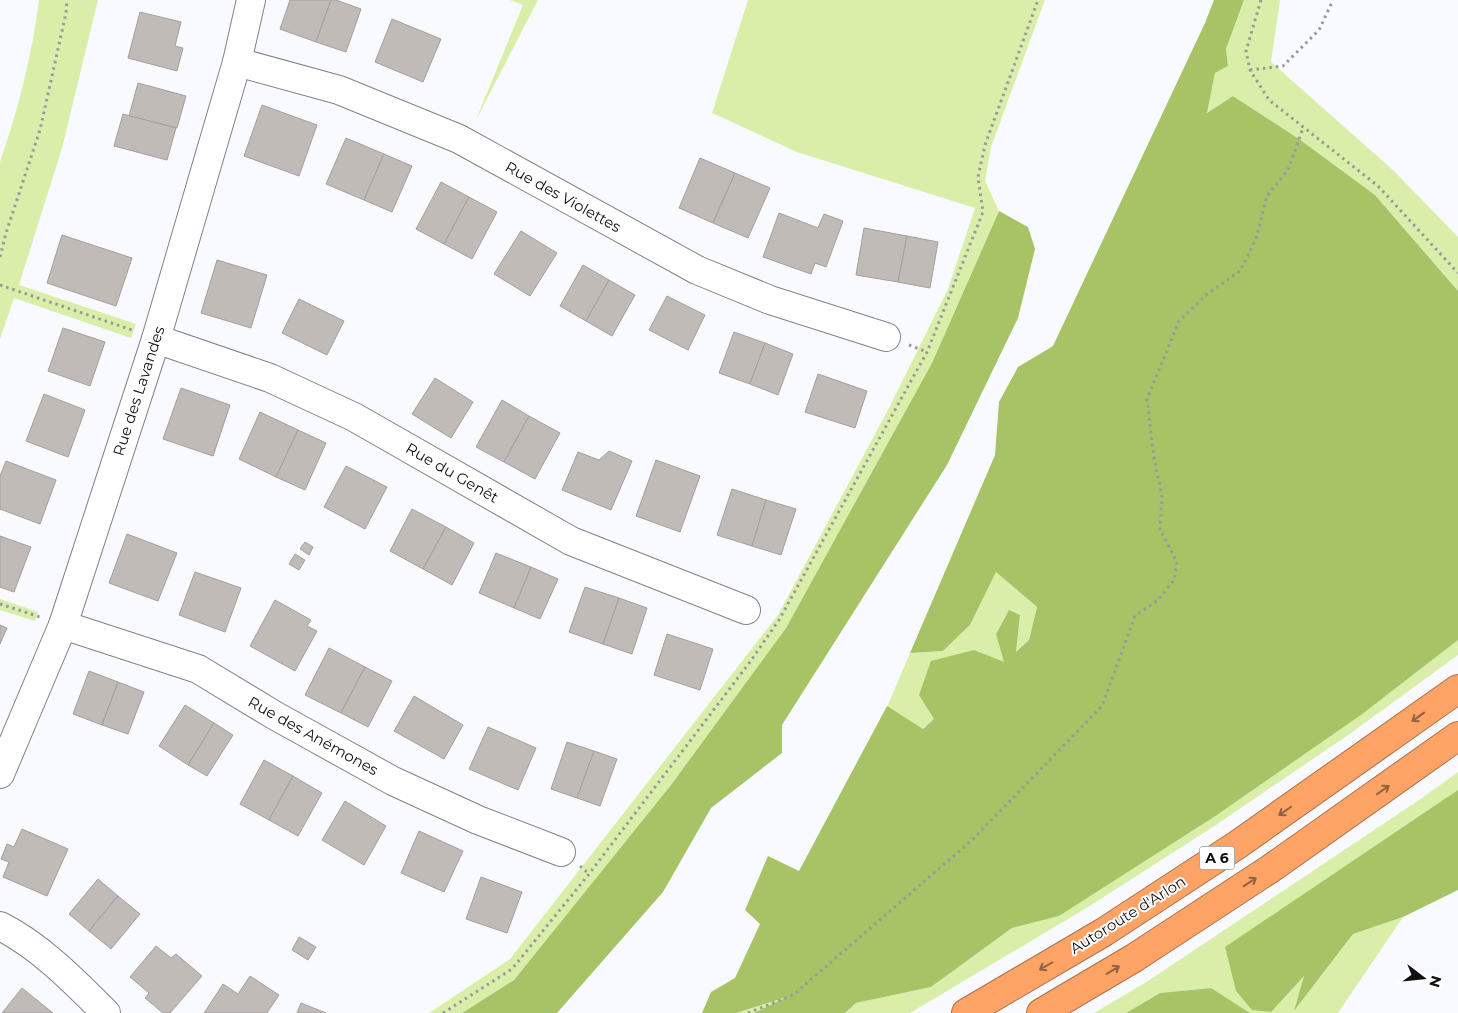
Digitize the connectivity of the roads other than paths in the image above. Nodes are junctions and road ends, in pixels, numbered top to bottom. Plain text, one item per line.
1 (251, 0) edge
2 (237, 62) junction
3 (886, 337) dead end
4 (156, 339) junction
5 (746, 610) dead end
6 (64, 625) junction
7 (1458, 689) edge
8 (1458, 736) edge
9 (0, 774) edge
10 (561, 852) dead end
11 (0, 926) edge
12 (106, 1013) edge
13 (966, 1013) edge
14 (1041, 1013) edge

1 - 2 street, Rue des Lavandes
2 - 3 street, Rue des Violettes
2 - 4 street, Rue des Lavandes
4 - 5 street, Rue du Genêt
4 - 6 street, Rue des Lavandes
6 - 9 street, Rue des Lavandes
6 - 10 street, Rue des Anémones
7 -> 13 highway, Autoroute d'Arlon / A 6
14 -> 8 highway, A 6
11 - 12 street

